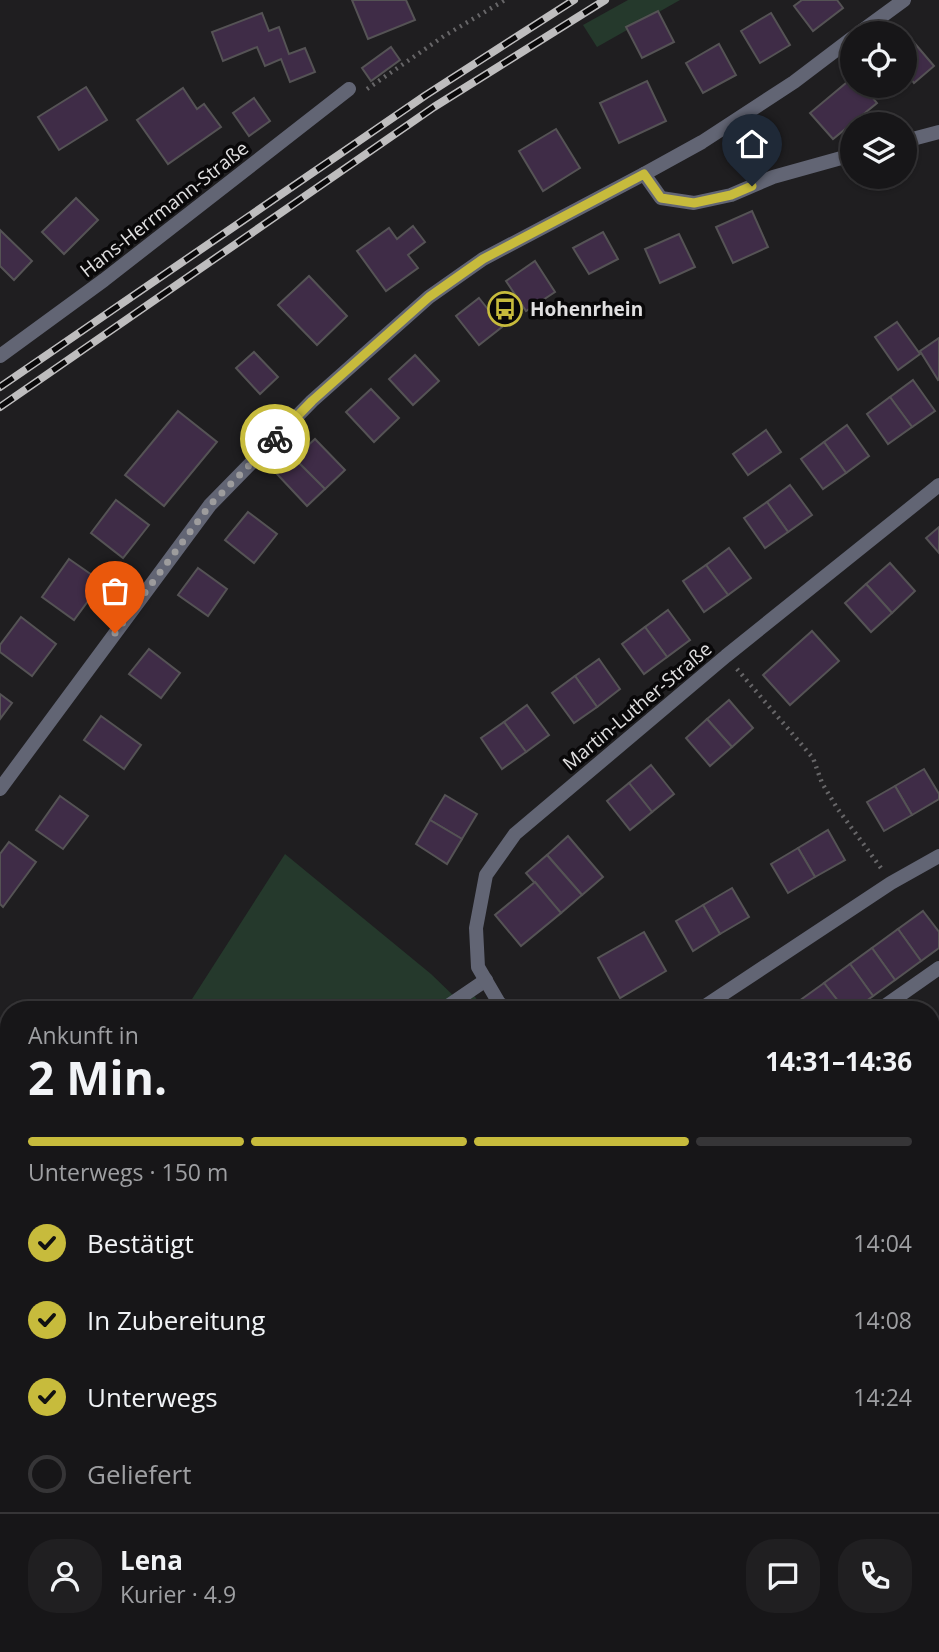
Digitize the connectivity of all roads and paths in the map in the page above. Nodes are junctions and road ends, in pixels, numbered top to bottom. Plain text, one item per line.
1 (505, 0) edge
2 (904, 0) edge
3 (875, 21) edge
4 (840, 47) edge
5 (349, 89) joint
6 (939, 132) edge
7 (917, 138) edge
8 (840, 158) edge
9 (644, 174) junction
10 (0, 356) edge
11 (939, 485) edge
12 (726, 656) junction
13 (0, 789) edge
14 (939, 856) edge
15 (891, 883) junction
16 (939, 968) edge
17 (486, 981) junction
18 (456, 1001) edge
19 (498, 1001) edge
20 (713, 1001) edge
21 (892, 1001) edge

1 - 5 path
2 - 3 street
4 - 9 street
5 - 10 street, Hans-Herrmann-Straße
6 - 7 street
8 - 9 street
9 - 13 street
11 - 12 street, Martin-Luther-Straße
12 - 15 path
12 - 17 street, Martin-Luther-Straße
14 - 15 street
15 - 20 street
16 - 21 street
17 - 18 street
17 - 19 street, Martin-Luther-Straße

